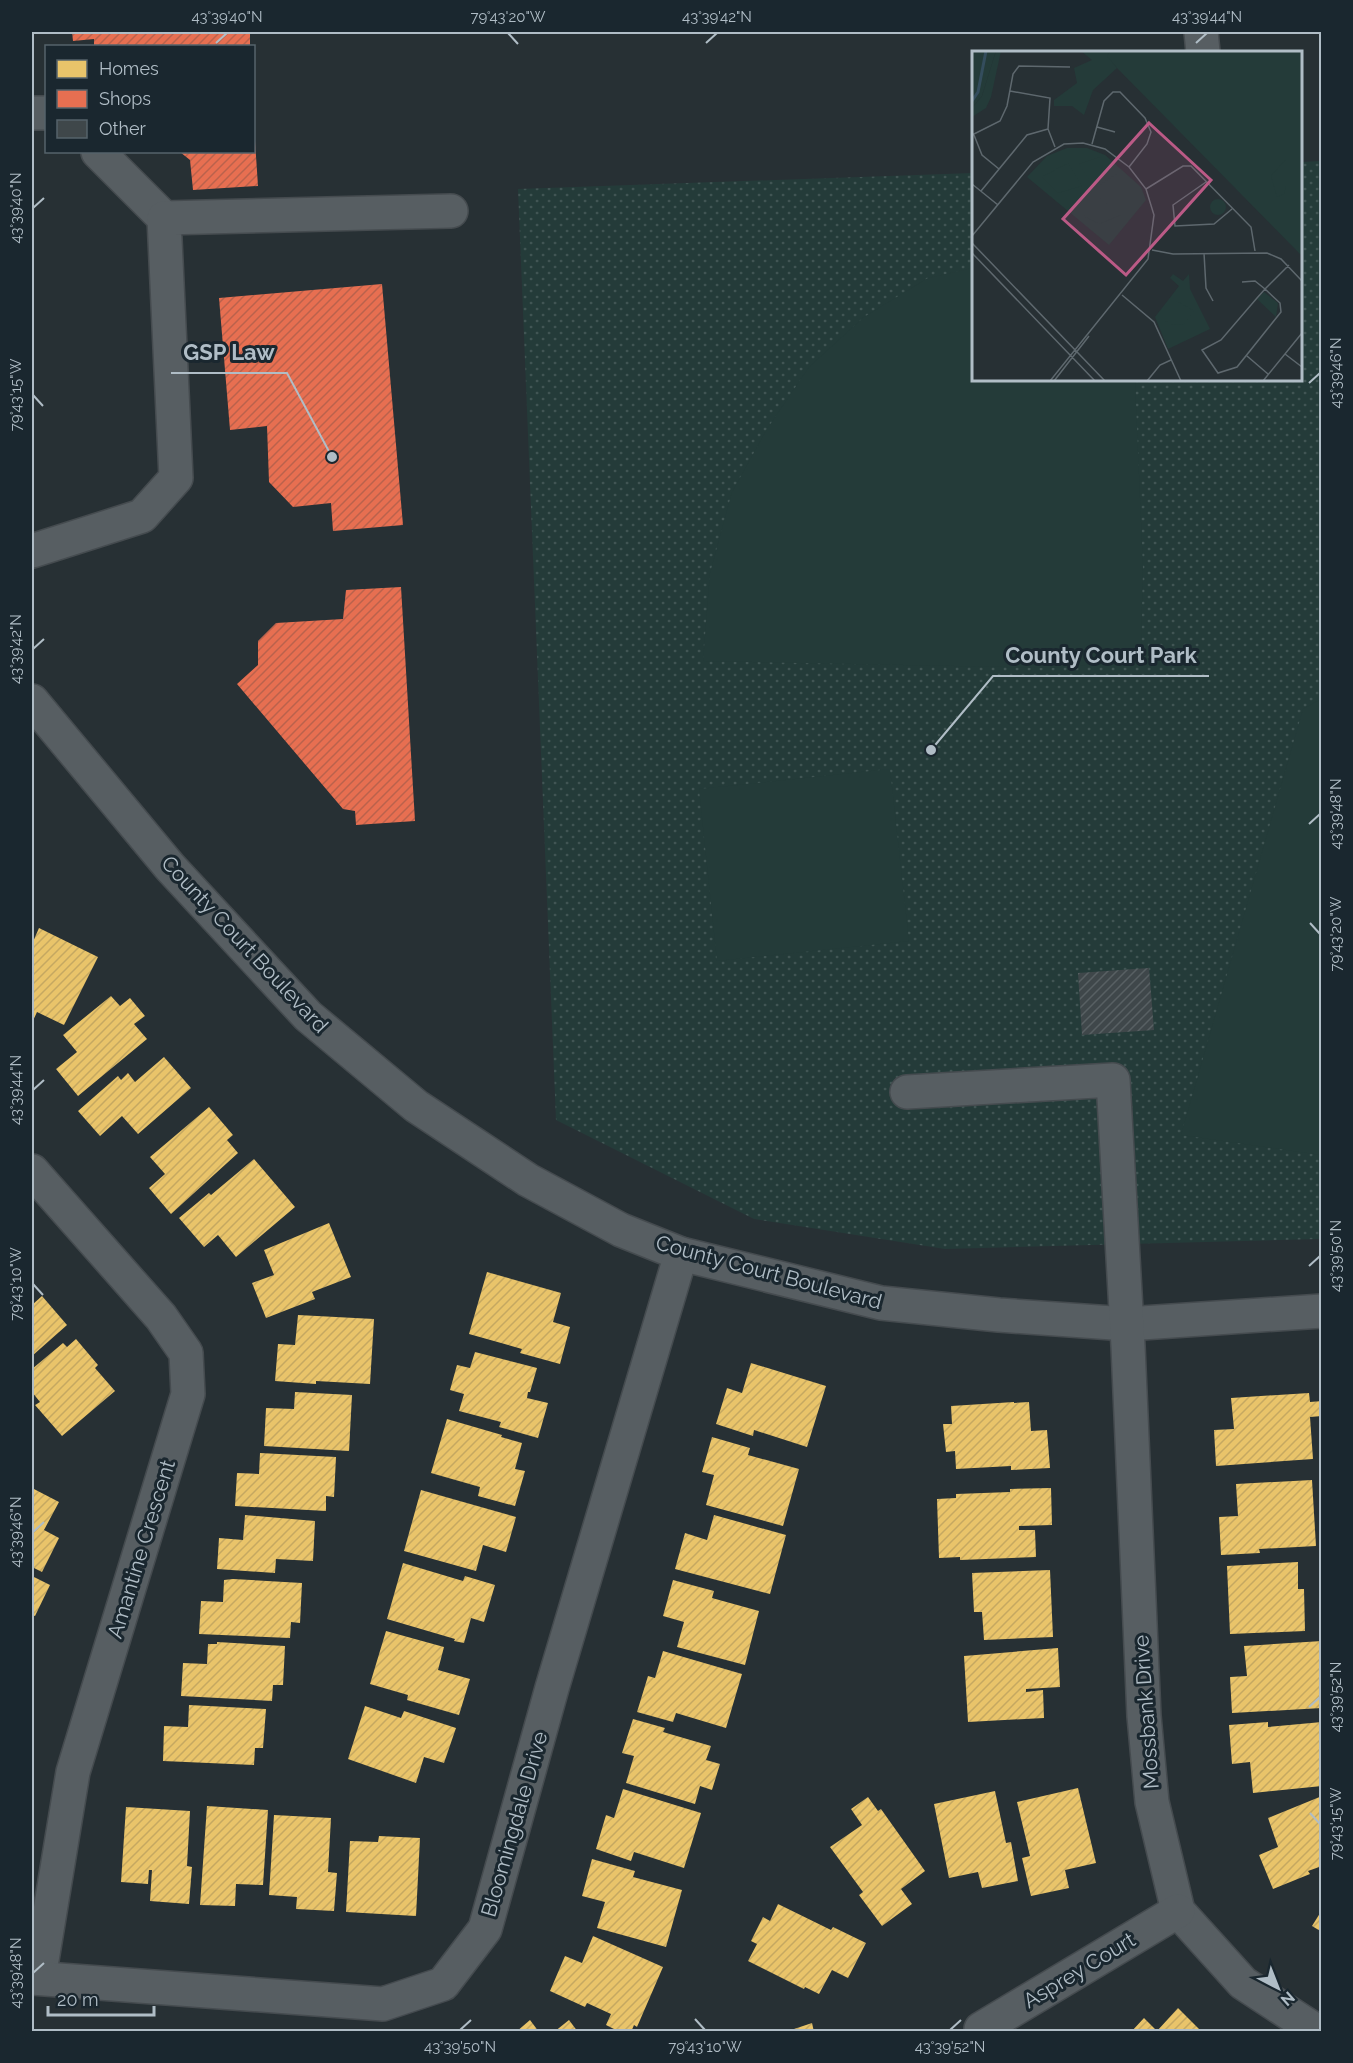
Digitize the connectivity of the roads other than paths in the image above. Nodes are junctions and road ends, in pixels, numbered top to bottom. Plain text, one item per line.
1 (1202, 32) edge
2 (1203, 51) edge
3 (99, 153) edge
4 (451, 210) dead end
5 (164, 218) junction
6 (32, 551) edge
7 (32, 701) edge
8 (908, 1092) dead end
9 (32, 1171) edge
10 (681, 1254) junction
11 (1322, 1311) edge
12 (1127, 1324) junction
13 (1178, 1911) junction
14 (35, 1978) edge
15 (981, 2029) dead end
16 (1318, 2031) edge

1 - 2 street
3 - 5 street
4 - 5 street
5 - 6 street
7 - 10 street, County Court Boulevard
8 - 12 street, Mossbank Drive
9 - 14 street, Amantine Crescent
10 - 12 street, County Court Boulevard
10 - 14 street, Bloomingdale Drive
11 - 12 street, County Court Boulevard
12 - 13 street, Mossbank Drive
13 - 15 street, Asprey Court
13 - 16 street, Mossbank Drive

